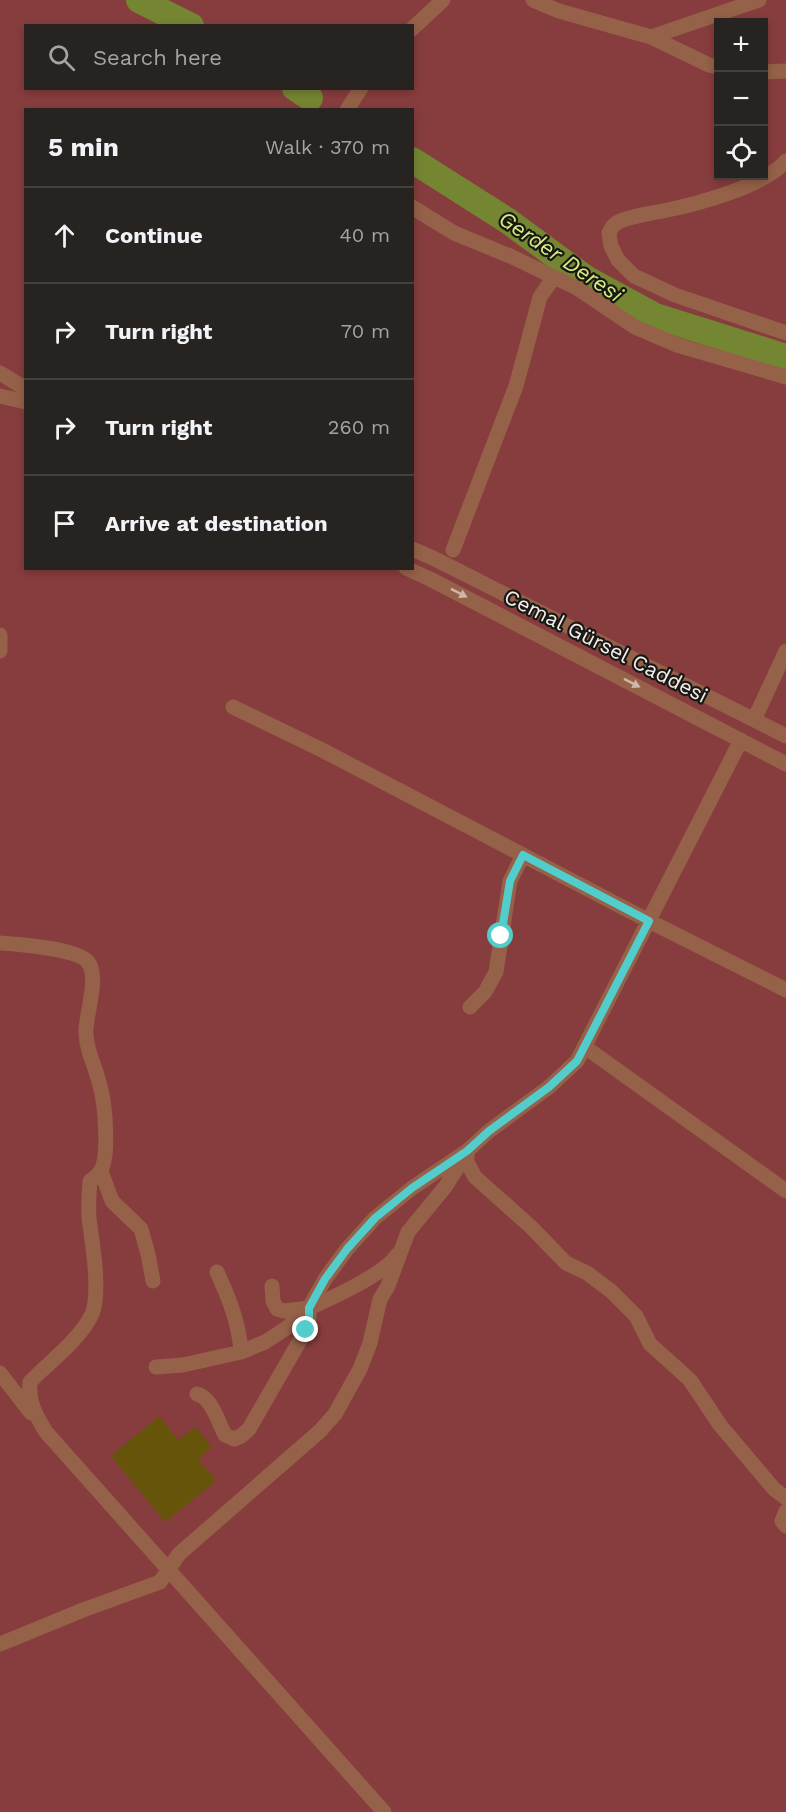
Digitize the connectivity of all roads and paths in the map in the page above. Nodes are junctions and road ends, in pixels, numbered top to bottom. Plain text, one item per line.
1 (443, 0) edge
2 (532, 0) edge
3 (759, 0) edge
4 (414, 27) edge
5 (651, 37) junction
6 (714, 66) edge
7 (786, 71) edge
8 (768, 72) edge
9 (360, 90) edge
10 (348, 108) edge
11 (786, 161) edge
12 (414, 208) edge
13 (554, 277) junction
14 (786, 333) edge
15 (0, 372) edge
16 (786, 377) edge
17 (24, 388) edge
18 (0, 396) edge
19 (24, 402) edge
20 (414, 550) edge
21 (453, 550) dead end
22 (410, 570) edge
23 (0, 635) edge
24 (0, 651) edge
25 (786, 651) edge
26 (233, 707) dead end
27 (754, 720) junction
28 (786, 736) edge
29 (741, 740) junction
30 (786, 764) edge
31 (523, 855) junction
32 (649, 921) junction
33 (0, 943) edge
34 (786, 990) edge
35 (471, 1007) dead end
36 (585, 1047) junction
37 (467, 1151) junction
38 (101, 1171) junction
39 (786, 1191) edge
40 (401, 1250) junction
41 (217, 1272) dead end
42 (153, 1281) dead end
43 (272, 1286) dead end
44 (309, 1308) junction
45 (241, 1352) junction
46 (156, 1367) dead end
47 (0, 1372) edge
48 (196, 1394) dead end
49 (46, 1432) junction
50 (786, 1498) edge
51 (786, 1511) edge
52 (786, 1526) edge
53 (169, 1570) junction
54 (0, 1644) edge
55 (384, 1812) edge

1 - 4 street
2 - 5 street
3 - 5 street
5 - 6 street
7 - 8 street
9 - 10 street
11 - 14 street
12 - 13 street
13 - 16 street
13 - 21 street
15 - 17 street
18 - 19 street
20 - 27 street, Cemal Gürsel Caddesi
22 -> 29 street, Cemal Gürsel Caddesi
23 - 24 street
25 - 27 street
26 - 31 street
27 - 28 street, Cemal Gürsel Caddesi
29 - 30 street, Cemal Gürsel Caddesi
29 - 32 street
31 - 32 street
31 - 35 street
32 - 34 street
32 - 36 street
33 - 38 street
36 - 37 street
36 - 39 street
37 - 40 street
37 - 44 street
37 - 50 street
38 - 42 street
38 - 49 street
40 - 44 street
40 - 53 street
41 - 45 street
43 - 44 street
44 - 45 street
44 - 48 street
45 - 46 street
47 - 49 street
49 - 53 street
51 - 52 street
53 - 54 street
53 - 55 street

